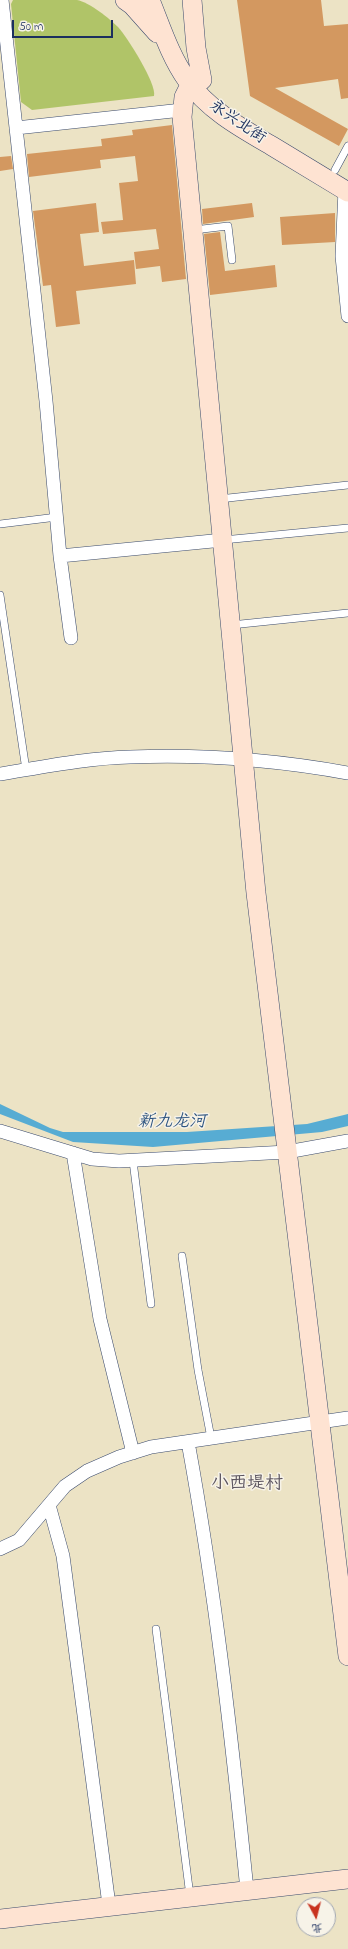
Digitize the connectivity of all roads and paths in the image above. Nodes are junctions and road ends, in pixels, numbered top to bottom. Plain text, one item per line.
1 (2, 0) edge
2 (125, 0) edge
3 (150, 0) edge
4 (163, 0) edge
5 (192, 0) edge
6 (173, 56) junction
7 (196, 82) junction
8 (182, 110) junction
9 (16, 128) junction
10 (348, 146) edge
11 (344, 182) edge
12 (193, 230) junction
13 (232, 260) dead end
14 (348, 316) edge
15 (348, 485) edge
16 (219, 499) junction
17 (56, 517) junction
18 (0, 524) edge
19 (348, 528) edge
20 (223, 540) junction
21 (60, 556) junction
22 (0, 595) edge
23 (348, 613) edge
24 (231, 625) junction
25 (71, 638) dead end
26 (243, 760) junction
27 (26, 770) junction
28 (348, 773) edge
29 (0, 774) edge
30 (0, 1131) edge
31 (348, 1141) edge
32 (287, 1152) junction
33 (73, 1153) junction
34 (133, 1161) junction
35 (182, 1256) dead end
36 (151, 1304) dead end
37 (348, 1418) edge
38 (319, 1421) junction
39 (211, 1438) junction
40 (188, 1442) junction
41 (133, 1453) junction
42 (49, 1505) junction
43 (0, 1549) edge
44 (156, 1629) dead end
45 (348, 1656) edge
46 (348, 1879) edge
47 (247, 1890) junction
48 (190, 1896) junction
49 (109, 1905) junction
50 (0, 1919) edge

1 - 9 street
2 - 6 street
3 - 6 street, 永兴北街
4 - 7 street, 永兴北街
5 - 7 street
6 - 7 street, 永兴北街
7 - 8 street
7 - 11 street, 永兴北街
8 - 9 street
8 - 12 street
9 - 17 street
10 - 11 lane
11 - 14 street
12 - 13 lane
12 - 16 street
15 - 16 lane
16 - 20 street
17 - 18 lane
17 - 21 street
19 - 20 lane
20 - 21 street
20 - 24 street
21 - 25 street
22 - 27 lane
23 - 24 lane
24 - 26 street
26 - 27 street
26 - 28 street
26 - 32 street
27 - 29 street
30 - 33 street
31 - 32 street
32 - 34 street
32 - 38 street
33 - 34 street
33 - 41 street
34 - 36 lane
35 - 39 lane
37 - 38 street
38 - 39 street
38 - 45 street
39 - 40 street
40 - 41 street
40 - 47 street
41 - 42 street
42 - 43 street
42 - 49 street
44 - 48 lane
46 - 47 street
47 - 48 street
48 - 49 street
49 - 50 street

